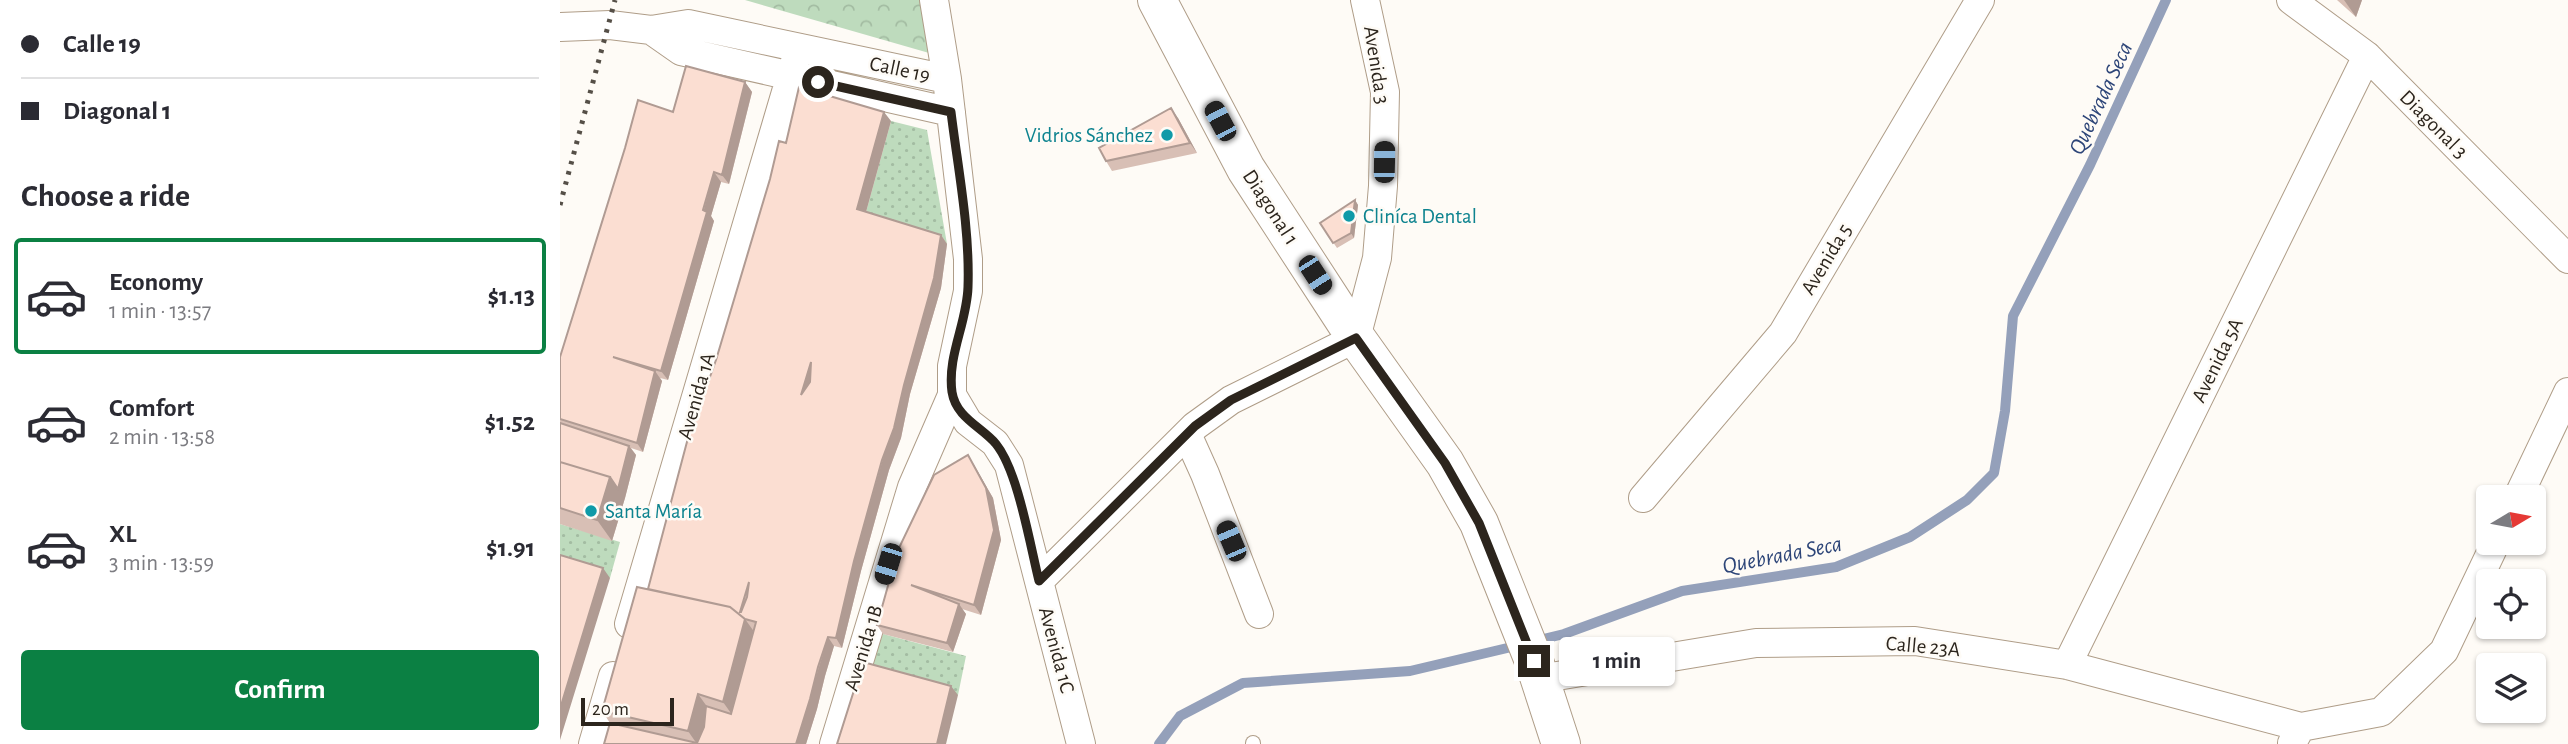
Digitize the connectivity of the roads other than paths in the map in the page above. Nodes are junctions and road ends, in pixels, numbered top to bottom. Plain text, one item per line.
1 (934, 0) edge
2 (1157, 0) edge
3 (1365, 0) edge
4 (1980, 0) edge
5 (2291, 0) edge
6 (560, 27) edge
7 (651, 30) junction
8 (799, 48) junction
9 (2367, 56) junction
10 (791, 75) junction
11 (947, 79) junction
12 (951, 112) junction
13 (2568, 259) edge
14 (1356, 338) junction
15 (2568, 392) edge
16 (952, 395) junction
17 (1187, 434) junction
18 (2524, 485) edge
19 (1643, 498) dead end
20 (2490, 555) edge
21 (1039, 581) junction
22 (1259, 614) dead end
23 (2067, 665) junction
24 (1536, 670) junction
25 (2296, 735) edge
26 (593, 744) edge
27 (834, 744) edge
28 (1081, 744) edge
29 (1561, 744) edge

1 - 11 street, Calle 19
2 - 14 main road, Diagonal 1
3 - 14 street, Avenida 3
4 - 19 street, Avenida 5
5 - 9 street, Diagonal 3
6 - 7 street, Calle 19
7 - 8 street, Calle 19
7 - 10 street, Calle 19
8 - 10 street, Avenida 1A
8 - 11 street, Calle 19
9 - 13 street, Diagonal 3
9 - 23 street, Avenida 5A
10 - 12 street, Calle 19
10 - 26 street, Avenida 1A
11 - 12 street
12 - 16 street
14 - 17 street
14 - 24 main road, Diagonal 1
15 - 18 street
16 - 21 street, Avenida 1C
16 - 27 street, Avenida 1B
17 - 21 street
17 - 22 street
20 - 25 street
21 - 28 street, Avenida 1C
23 - 24 street, Calle 23A
23 - 25 street, Calle 23A
24 - 29 main road, Diagonal 1

